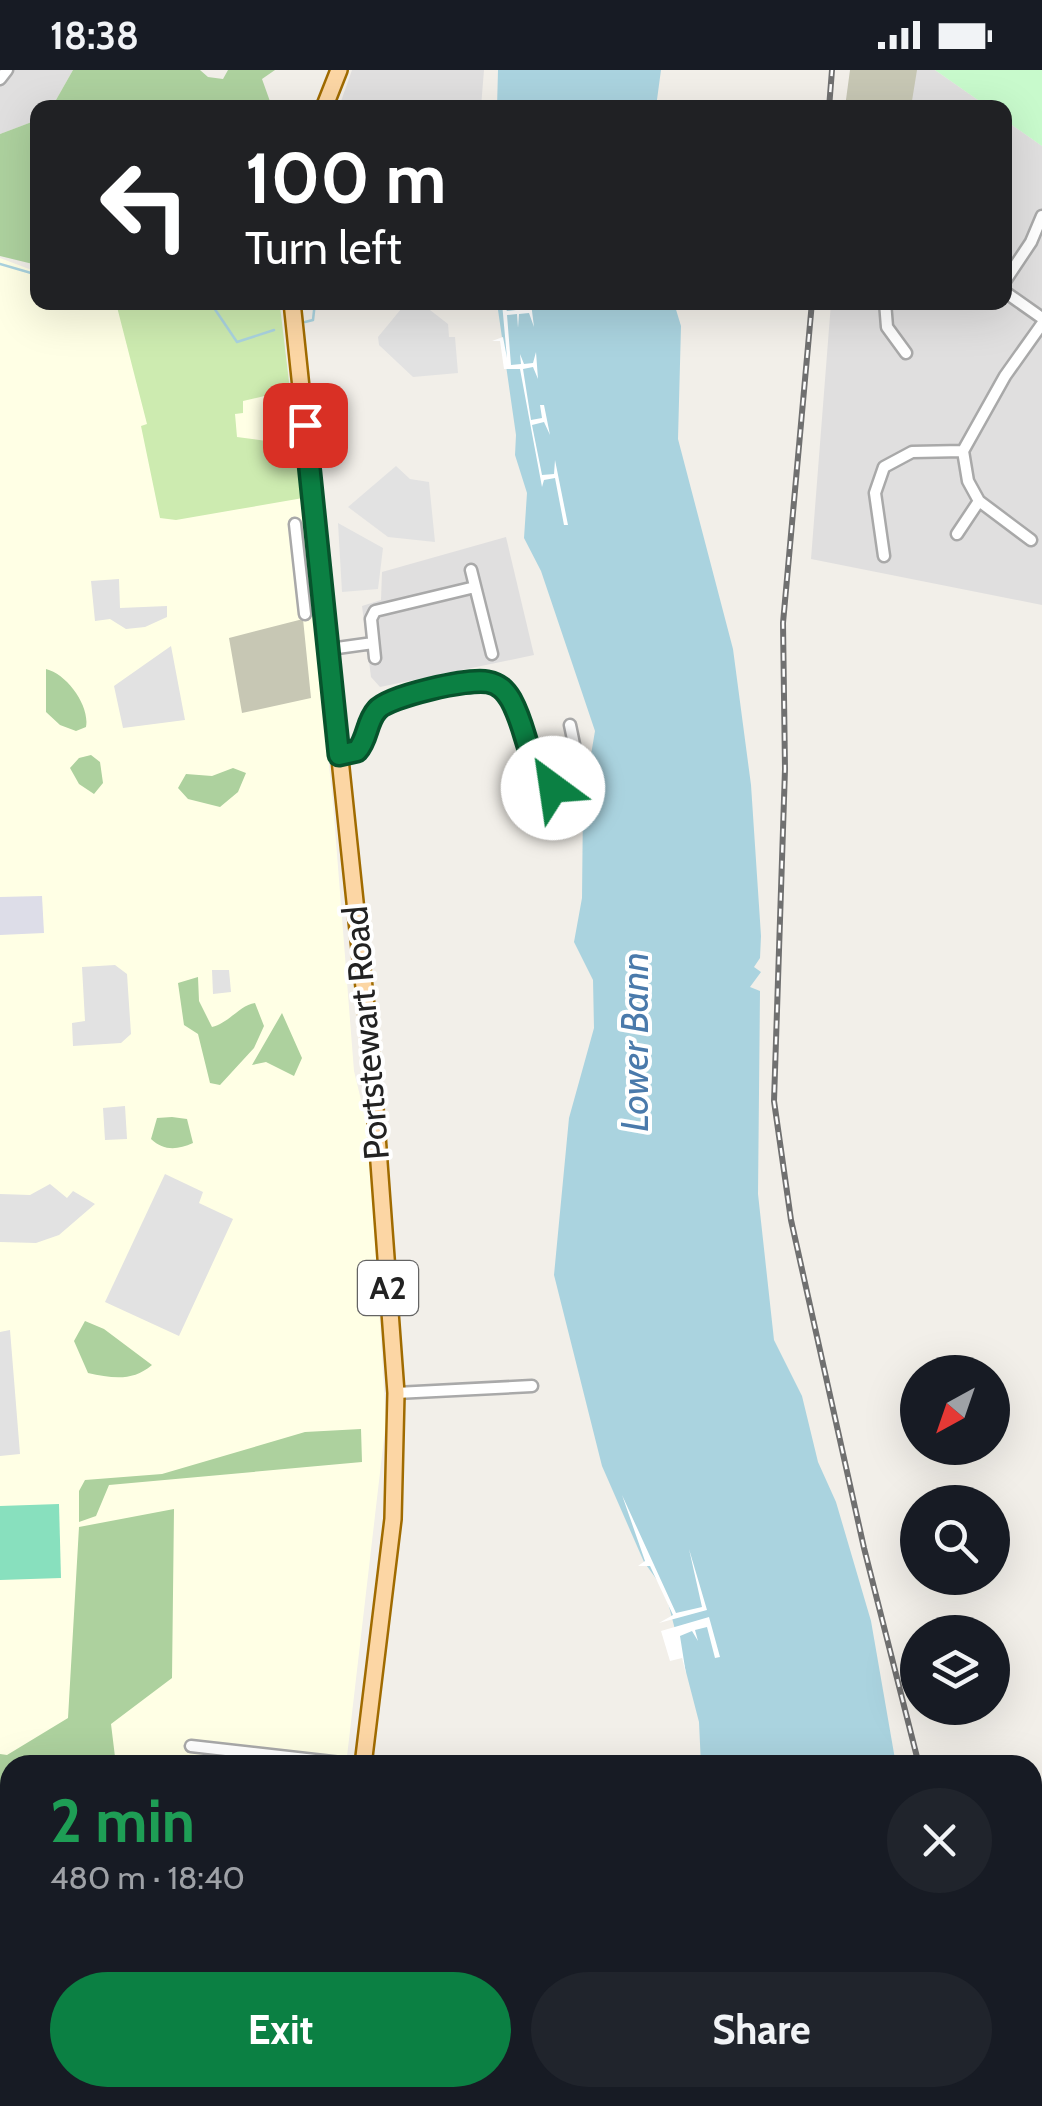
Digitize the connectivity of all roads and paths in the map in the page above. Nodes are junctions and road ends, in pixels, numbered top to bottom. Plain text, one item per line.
1 (6, 70) edge
2 (340, 70) edge
3 (0, 78) edge
4 (327, 100) edge
5 (1042, 216) edge
6 (1012, 271) edge
7 (1012, 297) edge
8 (293, 310) edge
9 (885, 310) edge
10 (1042, 321) edge
11 (906, 353) dead end
12 (963, 451) junction
13 (979, 501) junction
14 (295, 524) dead end
15 (957, 534) dead end
16 (1031, 540) dead end
17 (884, 556) dead end
18 (472, 570) dead end
19 (476, 587) junction
20 (305, 614) dead end
21 (373, 643) junction
22 (330, 649) junction
23 (492, 654) dead end
24 (375, 658) dead end
25 (570, 726) dead end
26 (339, 755) junction
27 (532, 1386) dead end
28 (396, 1393) junction
29 (191, 1746) dead end
30 (272, 1755) edge
31 (362, 1755) edge

1 - 3 street
2 - 4 main road
5 - 6 street
7 - 10 street
8 - 22 main road, Portstewart Road / A2
9 - 11 street
10 - 12 street
12 - 13 street
12 - 17 street
13 - 15 street
13 - 16 street
14 - 20 street
18 - 19 street
19 - 21 street
19 - 23 street
21 - 22 street
21 - 24 street
22 - 26 main road, Portstewart Road / A2
25 - 26 street
26 - 28 main road, Portstewart Road / A2
27 - 28 street
28 - 31 main road, Portstewart Road / A2
29 - 30 street

